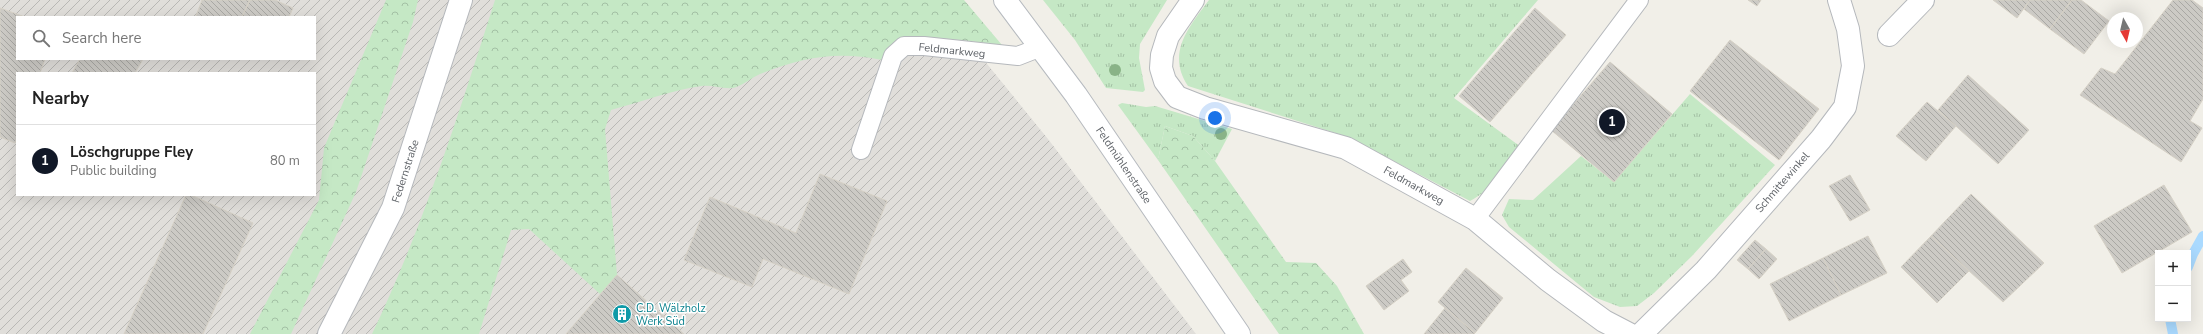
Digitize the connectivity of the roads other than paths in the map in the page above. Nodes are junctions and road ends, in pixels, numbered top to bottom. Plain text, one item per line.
1 (461, 0) edge
2 (1005, 0) edge
3 (1193, 0) edge
4 (1639, 0) edge
5 (1839, 0) edge
6 (1923, 0) edge
7 (1889, 35) dead end
8 (1041, 47) junction
9 (861, 150) dead end
10 (1475, 219) junction
11 (329, 334) edge
12 (1239, 334) edge
13 (1629, 334) edge
14 (1641, 334) edge

1 - 11 street, Federnstraße
2 - 8 street, Feldmühlenstraße
3 - 10 street, Feldmarkweg
4 - 10 lane
5 - 14 street, Schmittewinkel
6 - 7 street
8 - 9 lane, Feldmarkweg
8 - 12 street, Feldmühlenstraße
10 - 13 street, Feldmarkweg

